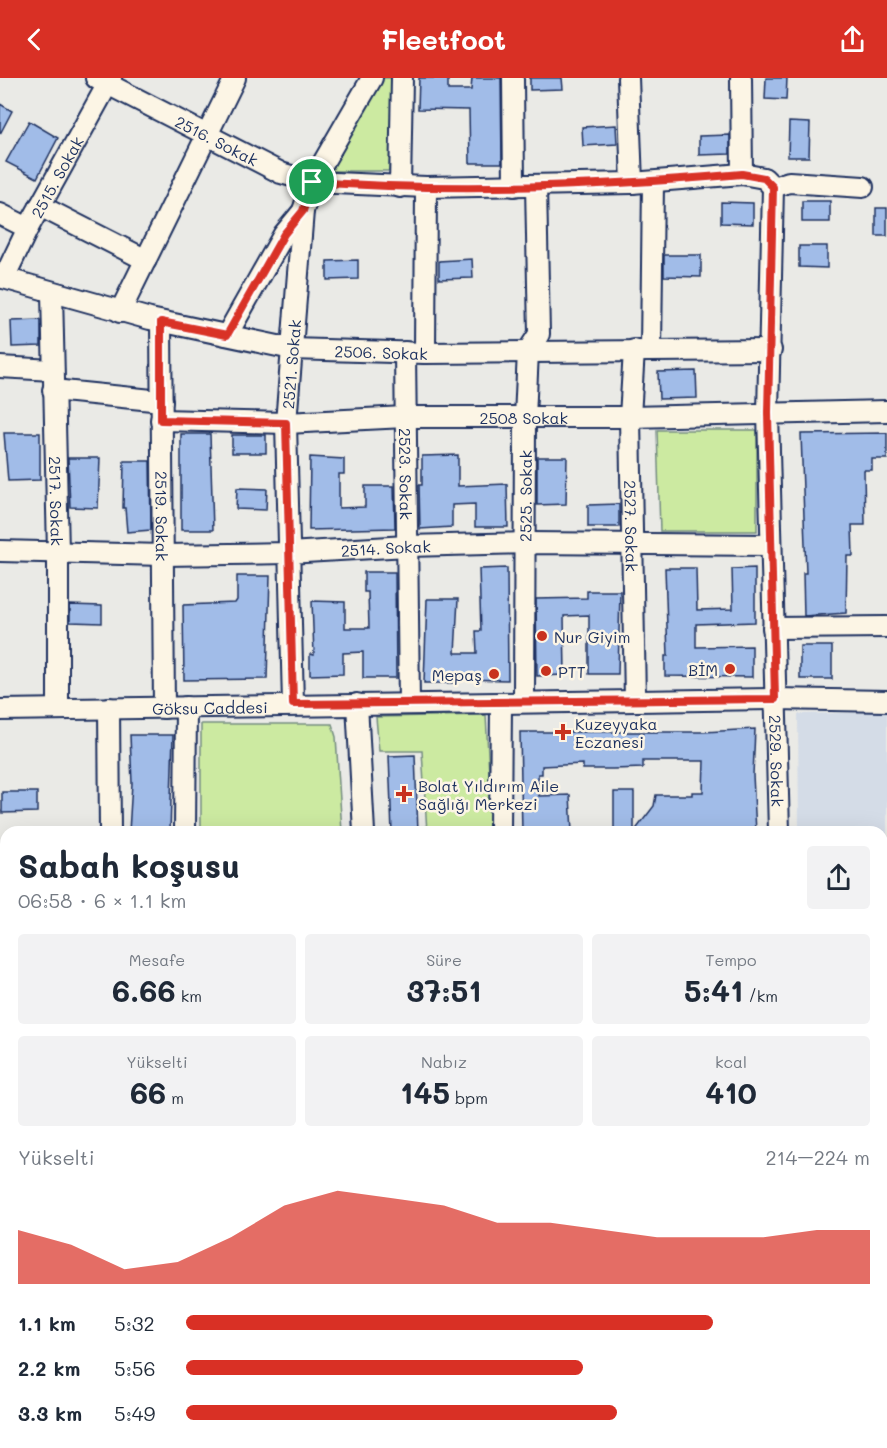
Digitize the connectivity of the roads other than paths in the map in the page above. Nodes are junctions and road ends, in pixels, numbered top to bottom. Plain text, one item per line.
1 (235, 78) edge
2 (372, 78) edge
3 (402, 78) edge
4 (513, 78) edge
5 (628, 78) edge
6 (741, 78) edge
7 (105, 80) edge
8 (206, 133) junction
9 (742, 174) junction
10 (312, 182) junction
11 (653, 182) junction
12 (632, 183) junction
13 (514, 186) junction
14 (536, 186) junction
15 (400, 187) junction
16 (426, 187) junction
17 (773, 187) junction
18 (863, 187) dead end
19 (40, 206) junction
20 (303, 211) junction
21 (0, 213) edge
22 (28, 228) junction
23 (146, 260) junction
24 (2, 277) edge
25 (52, 293) junction
26 (120, 312) junction
27 (161, 322) junction
28 (227, 335) junction
29 (292, 349) junction
30 (642, 350) junction
31 (771, 350) junction
32 (528, 351) junction
33 (415, 353) junction
34 (0, 367) edge
35 (53, 380) junction
36 (161, 411) junction
37 (887, 411) edge
38 (768, 413) junction
39 (405, 417) junction
40 (630, 417) junction
41 (525, 418) junction
42 (286, 423) junction
43 (526, 543) junction
44 (771, 545) junction
45 (407, 546) junction
46 (632, 546) junction
47 (0, 551) edge
48 (58, 552) junction
49 (288, 554) junction
50 (164, 555) junction
51 (887, 627) edge
52 (773, 628) junction
53 (775, 699) junction
54 (635, 701) junction
55 (887, 701) edge
56 (524, 702) junction
57 (501, 703) junction
58 (293, 704) junction
59 (357, 704) junction
60 (409, 704) junction
61 (186, 707) junction
62 (109, 708) junction
63 (164, 708) junction
64 (58, 709) junction
65 (0, 710) edge
66 (110, 826) edge
67 (185, 826) edge
68 (364, 826) edge
69 (500, 826) edge
70 (779, 826) edge

1 - 8 street
2 - 10 street, 2521. Sokak
3 - 15 street
4 - 13 street
5 - 12 street
6 - 9 street
7 - 8 street, 2516. Sokak
7 - 19 street, 2515. Sokak
8 - 10 street, 2516. Sokak
8 - 23 street
9 - 11 street, 2516. Sokak
9 - 17 street, 2516. Sokak
10 - 15 street, 2516. Sokak
10 - 20 street, 2521. Sokak
11 - 12 street, 2516. Sokak
11 - 30 street, 2527. Sokak
12 - 14 street, 2516. Sokak
13 - 14 street, 2516. Sokak
13 - 16 street, 2516. Sokak
14 - 32 street, 2525. Sokak
15 - 16 street, 2516. Sokak
16 - 33 street, 2523. Sokak
17 - 18 street
17 - 31 street, 2529. Sokak
19 - 22 street, 2515. Sokak
19 - 23 street
20 - 28 street
20 - 29 street, 2521. Sokak
21 - 22 street
22 - 24 street, 2515. Sokak
23 - 26 street
24 - 25 street, 2506. Sokak
25 - 26 street, 2506. Sokak
25 - 35 street, 2517. Sokak
26 - 27 street, 2506. Sokak
27 - 28 street, 2506. Sokak
27 - 36 street, 2519. Sokak
28 - 29 street, 2506. Sokak
29 - 33 street, 2506. Sokak
29 - 42 street, 2521. Sokak
30 - 31 street, 2506. Sokak
30 - 32 street, 2506. Sokak
30 - 40 street, 2527. Sokak
31 - 38 street, 2529. Sokak
32 - 33 street, 2506. Sokak
32 - 41 street, 2525. Sokak
33 - 39 street, 2523. Sokak
34 - 35 street, 2508 Sokak
35 - 36 street, 2508 Sokak
35 - 48 street, 2517. Sokak
36 - 42 street, 2508 Sokak
36 - 50 street, 2519. Sokak
37 - 38 street, 2508 Sokak
38 - 40 street, 2508 Sokak
38 - 44 street, 2529. Sokak
39 - 41 street, 2508 Sokak
39 - 42 street, 2508 Sokak
39 - 45 street, 2523. Sokak
40 - 41 street, 2508 Sokak
40 - 46 street, 2527. Sokak
41 - 43 street, 2525. Sokak
42 - 49 street, 2521. Sokak
43 - 45 street, 2514. Sokak
43 - 46 street, 2514. Sokak
43 - 56 street, 2525. Sokak
44 - 46 street, 2514. Sokak
44 - 52 street, 2529. Sokak
45 - 49 street, 2514. Sokak
45 - 60 street, 2523. Sokak
46 - 54 street, 2527. Sokak
47 - 48 street, 2514. Sokak
48 - 50 street, 2514. Sokak
48 - 64 street, 2517. Sokak
49 - 50 street, 2514. Sokak
49 - 58 street, 2521. Sokak
50 - 63 street, 2519. Sokak
51 - 52 street
52 - 53 street, 2529. Sokak
53 - 54 street, Göksu Caddesi
53 - 55 street, Göksu Caddesi
53 - 70 street, 2529. Sokak
54 - 56 street, Göksu Caddesi
56 - 57 street, Göksu Caddesi
57 - 60 street, Göksu Caddesi
57 - 69 street
58 - 59 street, Göksu Caddesi
58 - 61 street, Göksu Caddesi
59 - 60 street, Göksu Caddesi
59 - 68 street
61 - 63 street, Göksu Caddesi
61 - 67 street
62 - 63 street, Göksu Caddesi
62 - 64 street, Göksu Caddesi
62 - 66 street
64 - 65 street, Göksu Caddesi

